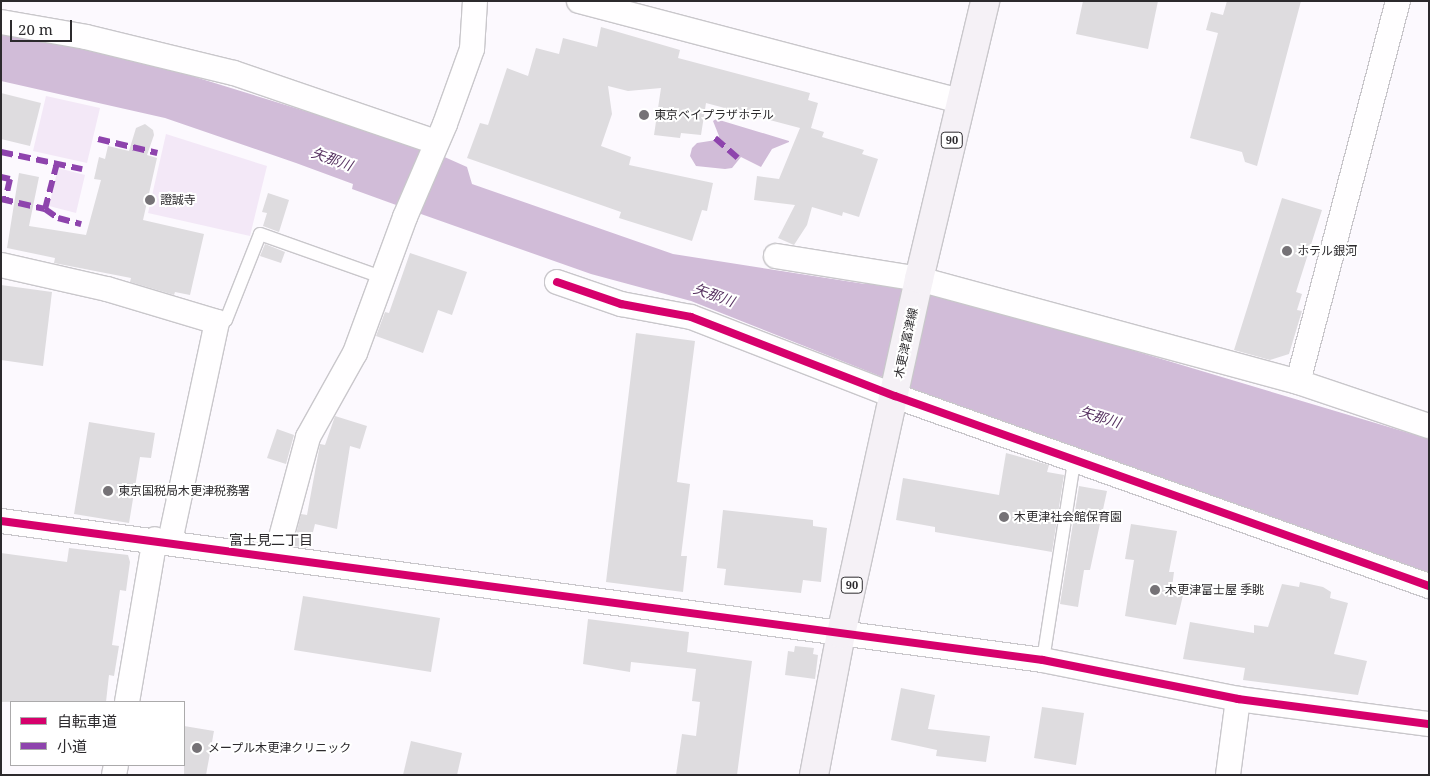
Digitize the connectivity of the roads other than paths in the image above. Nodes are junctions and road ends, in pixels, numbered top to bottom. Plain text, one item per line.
1 (475, 1) edge
2 (579, 1) edge
3 (985, 1) edge
4 (1398, 1) edge
5 (1, 22) edge
6 (961, 101) junction
7 (434, 145) junction
8 (776, 256) dead end
9 (1, 265) edge
10 (384, 278) junction
11 (919, 280) junction
12 (557, 282) dead end
13 (217, 322) junction
14 (1298, 382) junction
15 (894, 396) junction
16 (1429, 426) edge
17 (1074, 462) junction
18 (1, 521) edge
19 (163, 540) junction
20 (276, 556) junction
21 (1429, 586) edge
22 (841, 634) junction
23 (1043, 660) junction
24 (1238, 699) junction
25 (127, 701) edge
26 (1429, 724) edge
27 (814, 775) edge
28 (1228, 775) edge

1 - 7 street
2 - 6 street
3 - 6 main road, 木更津富津線 / 90
4 - 14 street
5 - 7 street
6 - 11 main road, 木更津富津線 / 90
7 - 10 street
8 - 11 street
9 - 13 street
10 - 13 lane
10 - 20 street
11 - 14 street
11 - 15 main road, 木更津富津線 / 90
12 - 15 street
13 - 19 street
14 - 16 street
15 - 17 street
15 - 22 main road, 木更津富津線 / 90
17 - 21 street
17 - 23 lane
18 - 19 street
19 - 20 street
19 - 25 street
20 - 22 street
22 - 23 street
22 - 27 main road, 木更津富津線 / 90
23 - 24 street
24 - 26 street
24 - 28 street

